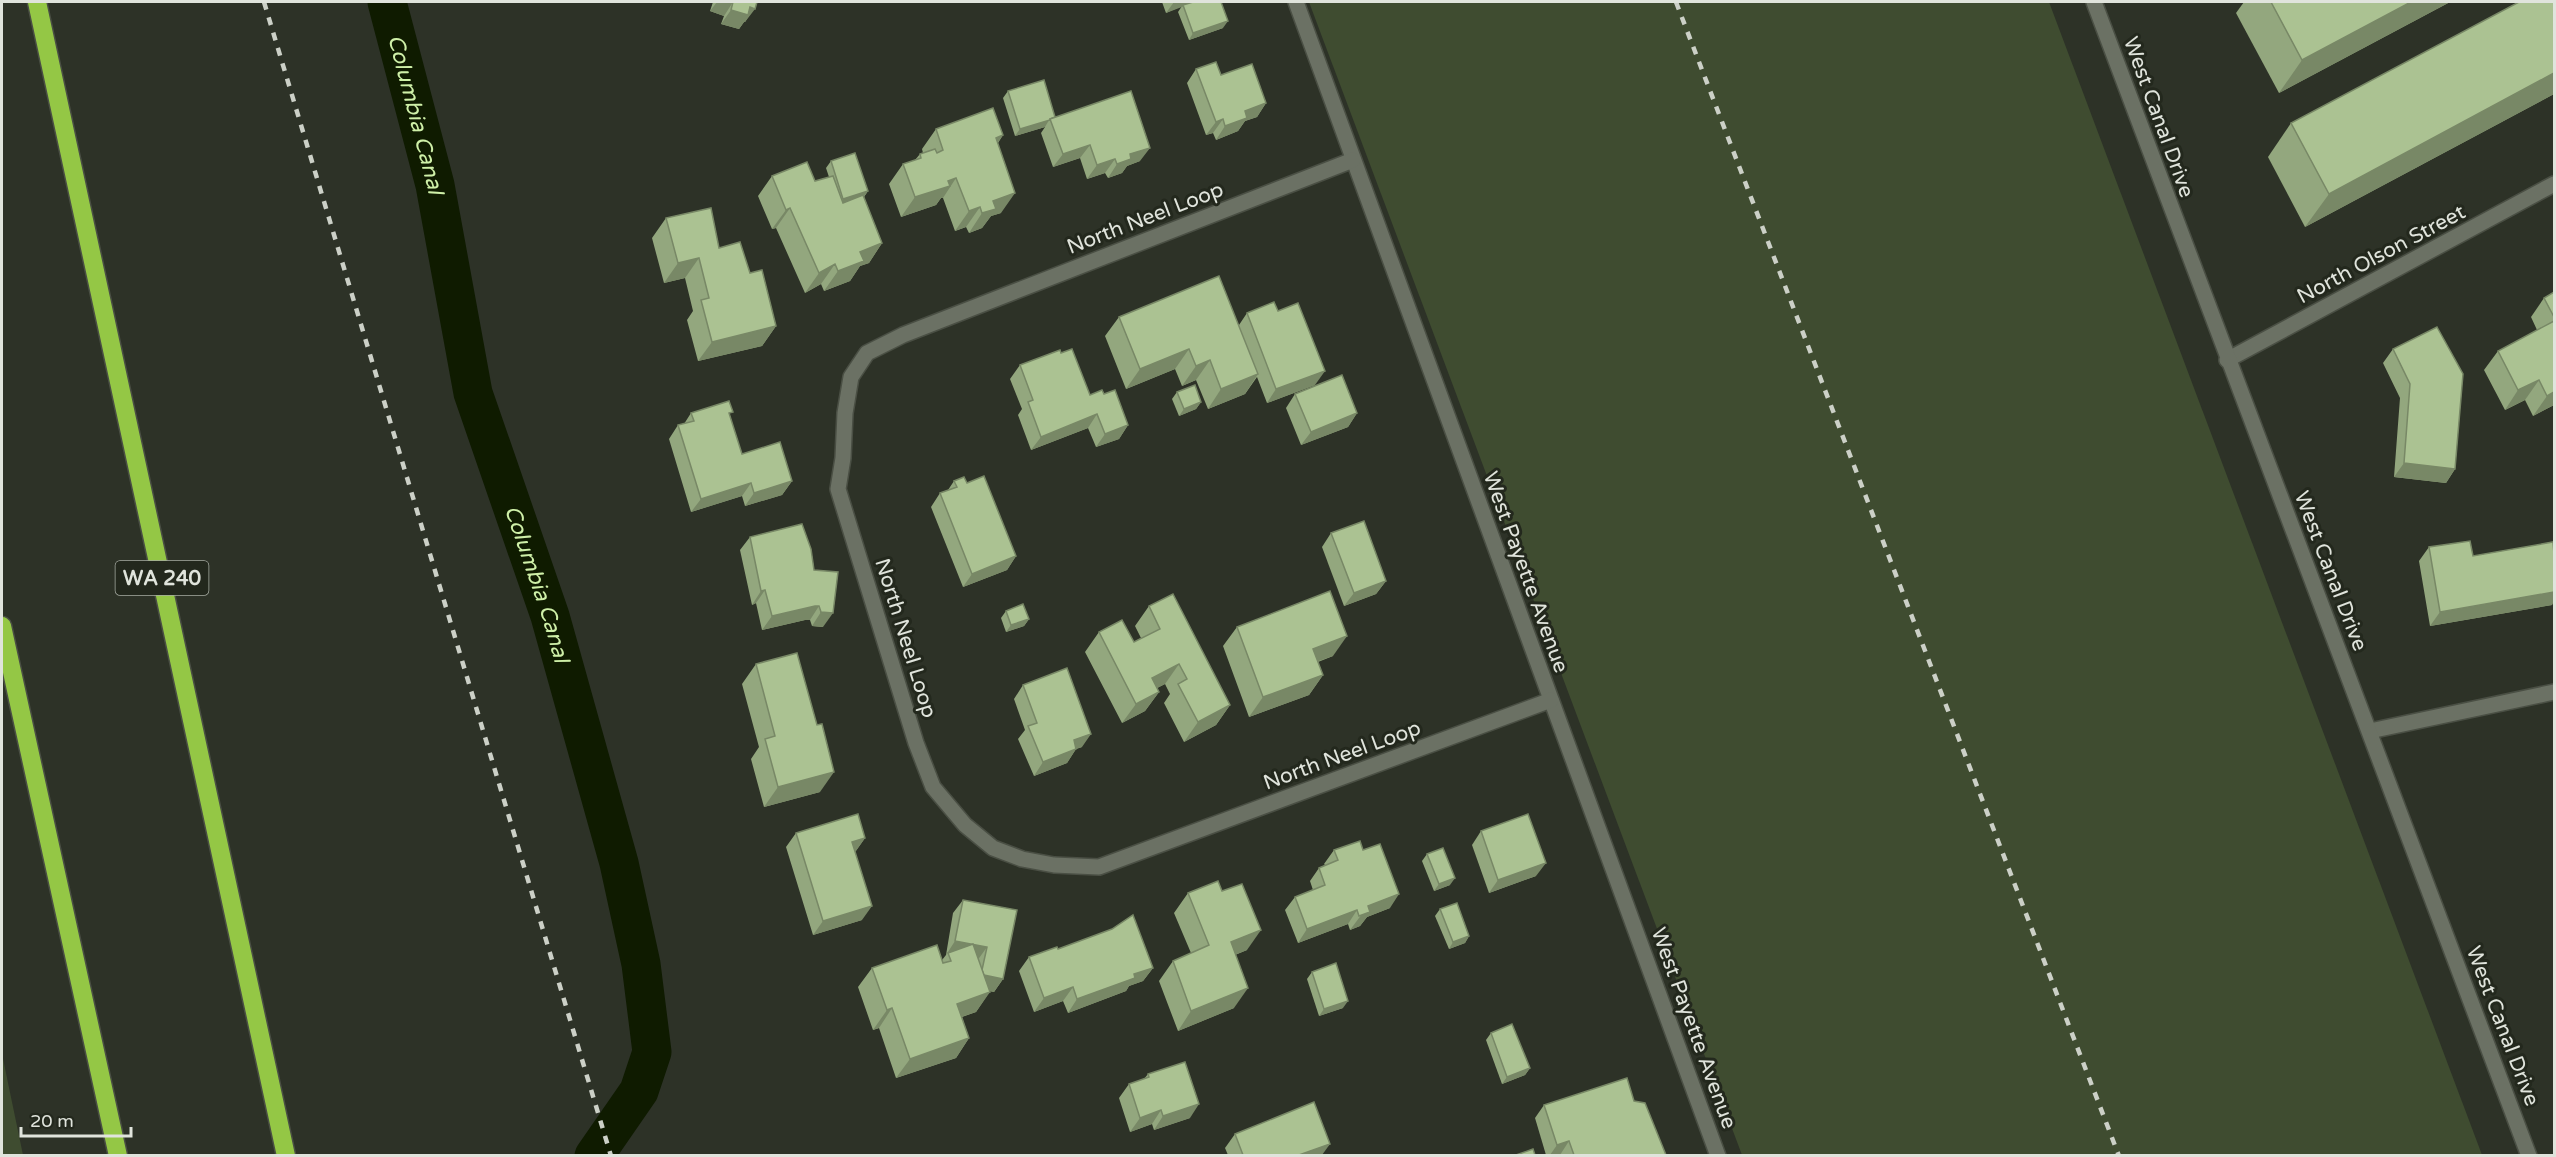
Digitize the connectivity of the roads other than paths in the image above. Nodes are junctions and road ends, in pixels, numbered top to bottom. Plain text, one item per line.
1 (37, 2) edge
2 (1296, 2) edge
3 (2094, 2) edge
4 (1353, 160) junction
5 (2554, 184) edge
6 (2227, 360) junction
7 (2, 626) edge
8 (2554, 692) edge
9 (1551, 700) junction
10 (2370, 731) junction
11 (118, 1155) edge
12 (286, 1155) edge
13 (1719, 1155) edge
14 (2529, 1155) edge

1 - 12 highway, WA 240
2 - 4 street, West Payette Avenue
3 - 6 street, West Canal Drive
4 - 9 street, West Payette Avenue
4 - 9 street, North Neel Loop
5 - 6 street, North Olson Street
6 - 10 street, West Canal Drive
7 - 11 highway
8 - 10 street
9 - 13 street, West Payette Avenue
10 - 14 street, West Canal Drive

